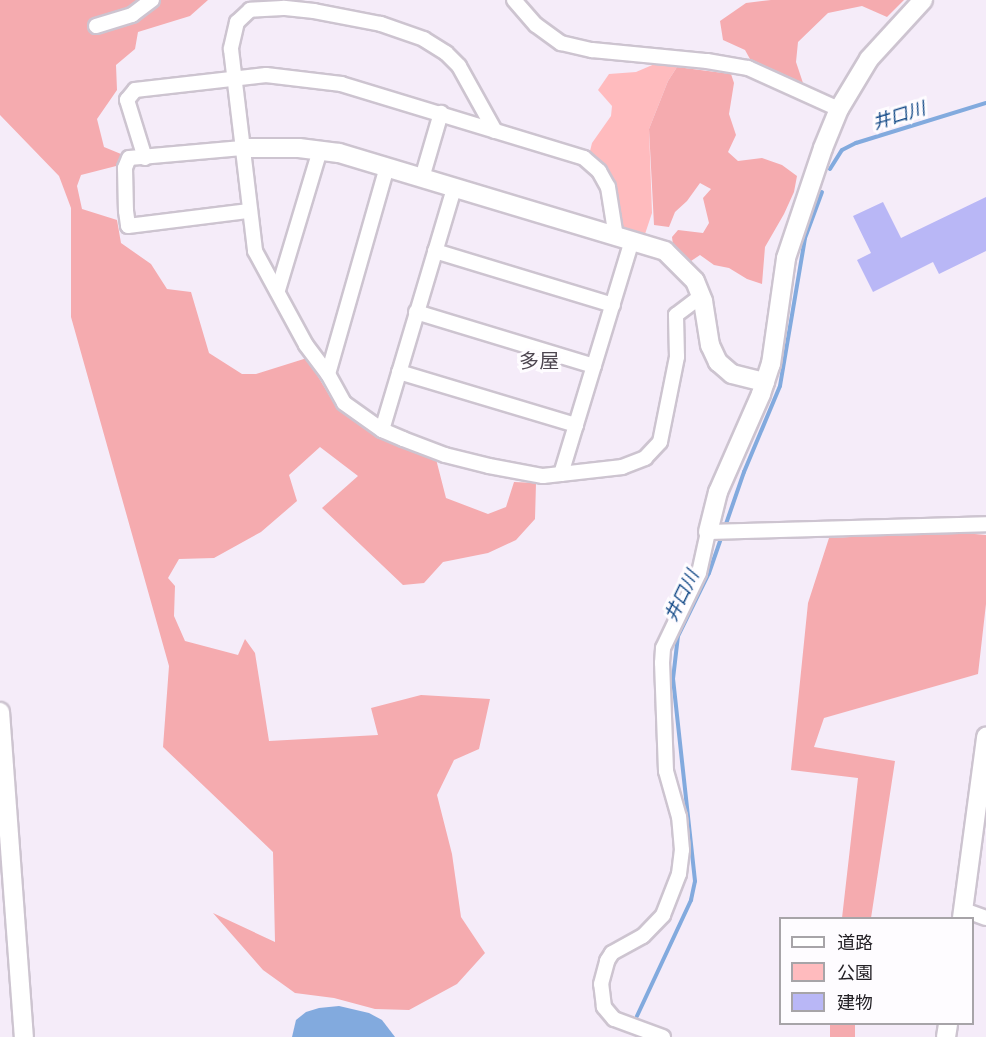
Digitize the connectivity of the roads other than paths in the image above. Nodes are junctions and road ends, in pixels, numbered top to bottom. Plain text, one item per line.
1 (152, 0) edge
2 (514, 0) edge
3 (923, 0) edge
4 (96, 26) dead end
5 (235, 77) junction
6 (839, 109) junction
7 (441, 113) junction
8 (495, 131) junction
9 (242, 148) junction
10 (320, 150) junction
11 (145, 158) junction
12 (387, 167) junction
13 (422, 178) junction
14 (454, 188) junction
15 (249, 212) junction
16 (624, 239) junction
17 (435, 251) junction
18 (278, 290) junction
19 (702, 296) junction
20 (613, 305) junction
21 (416, 312) junction
22 (594, 366) junction
23 (399, 372) junction
24 (328, 374) junction
25 (765, 382) junction
26 (576, 425) junction
27 (382, 430) junction
28 (561, 474) junction
29 (986, 524) edge
30 (708, 532) junction
31 (0, 712) edge
32 (986, 739) edge
33 (963, 914) edge
34 (986, 918) edge
35 (24, 1037) edge
36 (663, 1037) edge

1 - 4 street
2 - 6 street
3 - 6 street
5 - 7 street
5 - 8 street
5 - 9 street
5 - 11 street
6 - 25 street
7 - 8 street
7 - 13 street
8 - 16 street
9 - 10 street
9 - 11 street
9 - 15 street
10 - 12 street
10 - 18 street
11 - 15 street
12 - 13 street
12 - 24 street
13 - 14 street
14 - 16 street
14 - 17 street
15 - 18 street
16 - 19 street
16 - 20 street
17 - 20 street
17 - 21 street
18 - 24 street
19 - 25 street
19 - 28 street
20 - 22 street
21 - 22 street
21 - 23 street
22 - 26 street
23 - 26 street
23 - 27 street
24 - 27 street
25 - 30 street
26 - 28 street
27 - 28 street
29 - 30 street
30 - 36 street
31 - 35 street
32 - 33 street
33 - 34 street

